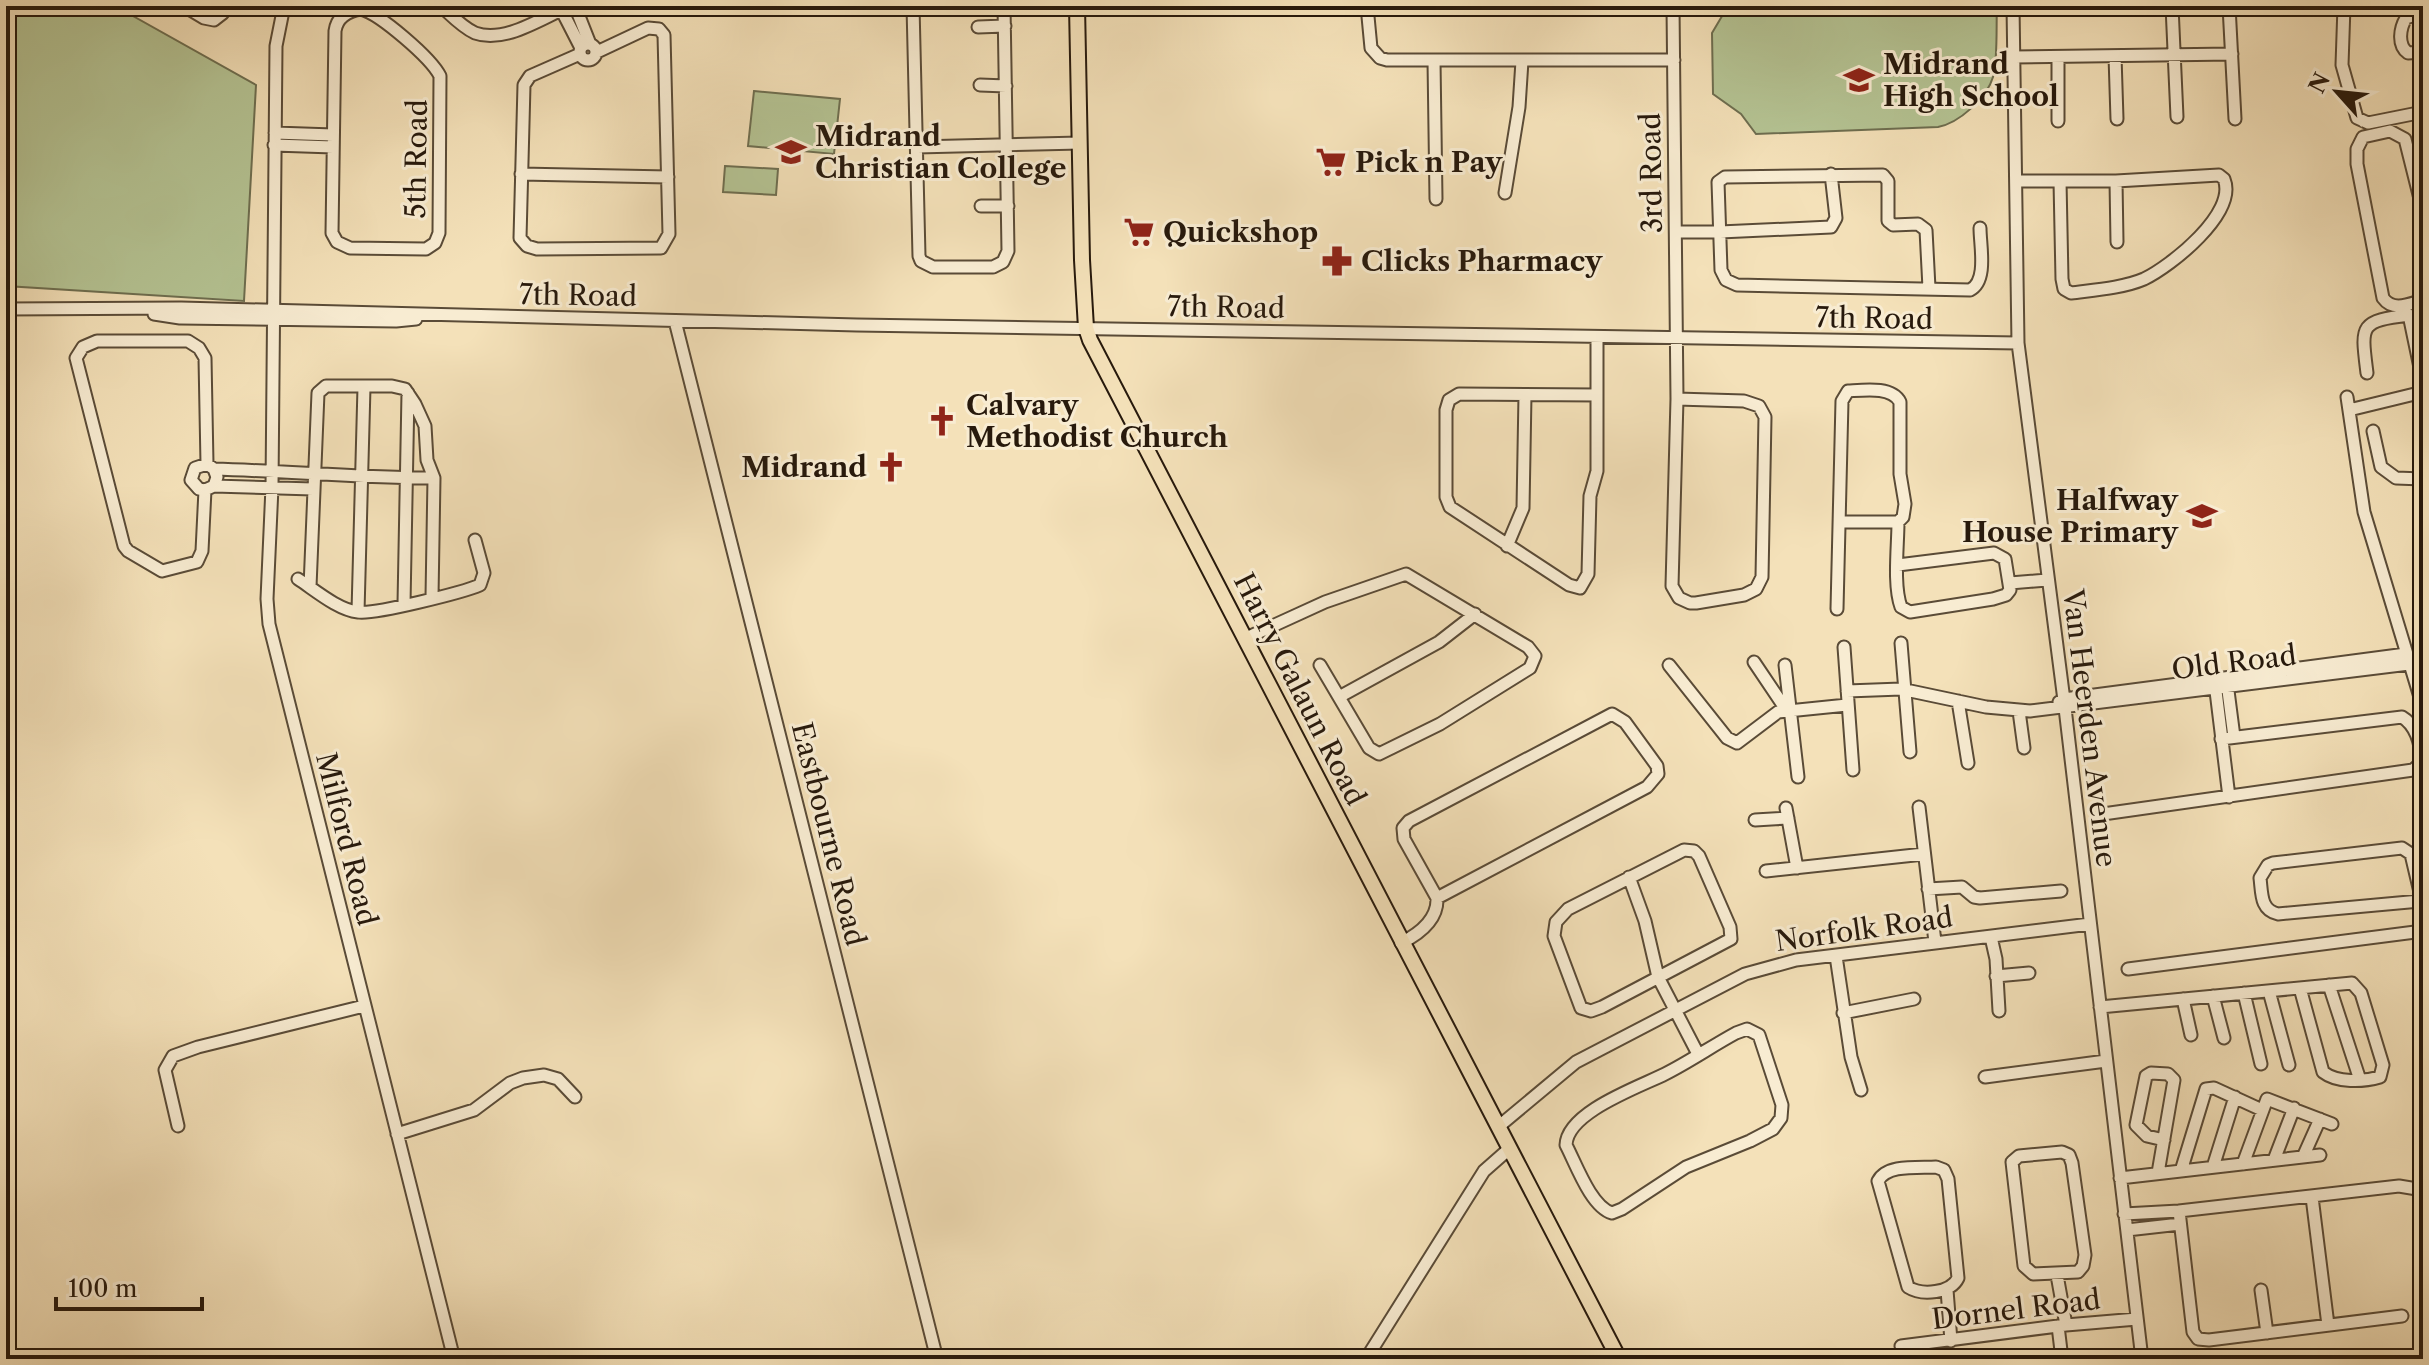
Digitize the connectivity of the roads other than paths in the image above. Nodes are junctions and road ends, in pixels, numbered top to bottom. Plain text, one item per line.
1 (184, 6) edge
2 (225, 6) edge
3 (284, 6) edge
4 (441, 6) edge
5 (913, 6) edge
6 (1004, 6) edge
7 (1077, 6) edge
8 (1367, 6) edge
9 (1673, 6) edge
10 (2013, 6) edge
11 (2172, 6) edge
12 (2229, 6) edge
13 (2344, 6) edge
14 (569, 7) edge
15 (2423, 12) edge
16 (1005, 26) junction
17 (978, 27) dead end
18 (587, 49) junction
19 (2423, 52) edge
20 (2232, 54) junction
21 (2175, 55) junction
22 (2115, 56) junction
23 (2014, 57) junction
24 (2058, 57) junction
25 (1674, 60) junction
26 (1434, 61) junction
27 (1522, 61) junction
28 (980, 85) dead end
29 (1006, 86) junction
30 (2423, 112) edge
31 (2177, 117) dead end
32 (2117, 119) dead end
33 (2235, 119) dead end
34 (2058, 121) dead end
35 (274, 139) junction
36 (333, 141) junction
37 (1080, 143) junction
38 (1006, 146) junction
39 (917, 147) junction
40 (521, 174) junction
41 (1831, 174) junction
42 (668, 177) junction
43 (2017, 181) junction
44 (2060, 181) junction
45 (2116, 181) junction
46 (1505, 193) dead end
47 (1436, 199) dead end
48 (981, 206) dead end
49 (1008, 206) junction
50 (2423, 211) edge
51 (1980, 228) dead end
52 (1676, 232) junction
53 (1720, 232) junction
54 (2117, 242) dead end
55 (1929, 288) junction
56 (2423, 300) edge
57 (6, 309) edge
58 (2423, 312) edge
59 (2409, 315) junction
60 (272, 316) junction
61 (675, 321) junction
62 (1086, 328) junction
63 (1597, 338) junction
64 (1677, 340) junction
65 (2018, 343) junction
66 (2367, 373) dead end
67 (2423, 382) edge
68 (364, 387) junction
69 (2423, 392) edge
70 (408, 393) junction
71 (1525, 395) junction
72 (1597, 395) junction
73 (1677, 399) junction
74 (2373, 431) dead end
75 (210, 467) junction
76 (272, 469) junction
77 (251, 470) junction
78 (289, 472) junction
79 (314, 475) junction
80 (360, 477) junction
81 (407, 478) junction
82 (434, 478) junction
83 (2423, 479) edge
84 (250, 487) junction
85 (272, 487) junction
86 (210, 488) junction
87 (289, 488) junction
88 (313, 489) junction
89 (1840, 522) junction
90 (1898, 522) junction
91 (475, 540) dead end
92 (1507, 546) junction
93 (1898, 565) junction
94 (298, 579) dead end
95 (2047, 580) junction
96 (2010, 583) junction
97 (310, 587) junction
98 (432, 597) junction
99 (404, 604) junction
100 (1837, 609) dead end
101 (358, 612) junction
102 (1475, 614) junction
103 (1244, 639) junction
104 (1901, 643) dead end
105 (1844, 647) dead end
106 (2408, 659) junction
107 (1754, 662) dead end
108 (1320, 665) dead end
109 (1669, 665) dead end
110 (1785, 665) dead end
111 (2221, 684) junction
112 (1906, 690) junction
113 (1847, 691) junction
114 (1339, 697) junction
115 (1958, 701) junction
116 (2060, 704) junction
117 (1847, 705) junction
118 (2423, 707) edge
119 (1788, 711) junction
120 (2019, 711) junction
121 (2227, 738) junction
122 (2024, 748) dead end
123 (1910, 752) dead end
124 (1968, 763) dead end
125 (1853, 770) dead end
126 (1798, 777) dead end
127 (2229, 797) junction
128 (1919, 807) dead end
129 (2103, 814) dead end
130 (1755, 820) dead end
131 (1924, 854) junction
132 (1797, 868) junction
133 (1766, 871) dead end
134 (1629, 877) junction
135 (1928, 889) junction
136 (2061, 891) dead end
137 (1437, 898) junction
138 (2422, 903) edge
139 (2090, 924) junction
140 (2423, 931) edge
141 (1991, 937) junction
142 (1935, 942) junction
143 (1401, 943) junction
144 (1836, 956) junction
145 (2128, 969) dead end
146 (2029, 973) dead end
147 (1996, 976) junction
148 (1658, 977) junction
149 (2329, 985) junction
150 (2300, 988) junction
151 (2269, 991) junction
152 (2244, 993) junction
153 (2213, 996) junction
154 (1914, 999) dead end
155 (2183, 999) junction
156 (364, 1006) junction
157 (2100, 1007) junction
158 (1675, 1011) junction
159 (1999, 1011) dead end
160 (1843, 1013) junction
161 (2191, 1035) dead end
162 (2224, 1038) dead end
163 (1698, 1054) junction
164 (2106, 1061) junction
165 (2261, 1064) dead end
166 (2289, 1065) dead end
167 (1985, 1077) dead end
168 (2360, 1080) junction
169 (1861, 1090) dead end
170 (575, 1097) dead end
171 (2235, 1097) junction
172 (2294, 1108) junction
173 (2262, 1110) junction
174 (178, 1126) dead end
175 (1498, 1127) junction
176 (397, 1134) junction
177 (2164, 1140) junction
178 (1509, 1149) junction
179 (2320, 1155) dead end
180 (2303, 1157) junction
181 (2274, 1160) junction
182 (2243, 1164) junction
183 (2213, 1167) junction
184 (2181, 1171) junction
185 (2158, 1173) junction
186 (2120, 1178) junction
187 (2417, 1189) dead end
188 (2312, 1197) junction
189 (2124, 1214) junction
190 (2179, 1217) junction
191 (2127, 1230) junction
192 (2057, 1275) junction
193 (1947, 1290) junction
194 (2261, 1290) dead end
195 (2402, 1316) dead end
196 (2137, 1319) junction
197 (2328, 1325) junction
198 (2062, 1326) junction
199 (2267, 1333) junction
200 (1951, 1341) junction
201 (1901, 1346) dead end
202 (454, 1359) edge
203 (937, 1359) edge
204 (1366, 1359) edge
205 (1619, 1359) edge
206 (2062, 1359) edge
207 (2142, 1359) edge

1 - 2 street
3 - 35 street
4 - 14 street
5 - 39 street
6 - 16 street
7 - 37 main road, Harry Galaun Road
8 - 26 street
9 - 25 street, 3rd Road
10 - 23 street, Van Heerden Avenue
11 - 21 street
12 - 20 street
13 - 30 street
14 - 18 street
15 - 19 street
16 - 17 street
16 - 29 street
18 - 40 street
18 - 42 street
20 - 21 street
20 - 33 street
21 - 22 street
21 - 31 street
22 - 24 street
22 - 32 street
23 - 24 street
23 - 43 street, Van Heerden Avenue
24 - 34 street
25 - 27 street
25 - 52 street, 3rd Road
26 - 27 street
26 - 47 street
27 - 46 street
28 - 29 street
29 - 38 street
35 - 36 street
35 - 60 street
36 - 36 street, 5th Road
37 - 38 street
37 - 62 main road, Harry Galaun Road
38 - 39 street
38 - 49 street
39 - 49 street
40 - 42 street
40 - 42 street
41 - 53 street
41 - 53 street
41 - 55 street
43 - 44 street
43 - 65 street, Van Heerden Avenue
44 - 45 street
44 - 45 street
45 - 54 street
48 - 49 street
50 - 56 street
51 - 55 street
52 - 53 street
52 - 64 street, 3rd Road
53 - 55 street
57 - 60 street, 7th Road
58 - 59 street
59 - 66 street
59 - 67 street
60 - 61 street, 7th Road
60 - 76 street, Milford Road
61 - 62 street, 7th Road
61 - 203 street, Eastbourne Road
62 - 63 street, 7th Road
62 - 103 main road, Harry Galaun Road
63 - 64 street, 7th Road
63 - 72 street
64 - 65 street, 7th Road
64 - 73 street, 3rd Road
65 - 95 street, Van Heerden Avenue
68 - 70 street
68 - 79 street
68 - 80 street
69 - 106 street
70 - 81 street
70 - 82 street
71 - 72 street
71 - 92 street
71 - 92 street
72 - 92 street
73 - 73 street, 3rd Road
74 - 83 street
75 - 77 street
75 - 86 street
75 - 86 street
75 - 86 street
76 - 77 street
76 - 78 street
76 - 85 street, Milford Road
77 - 84 street
78 - 79 street
78 - 87 street
79 - 80 street
79 - 88 street
80 - 81 street
80 - 101 street
81 - 82 street
81 - 99 street
82 - 98 street
84 - 85 street
84 - 86 street
85 - 87 street
85 - 156 street, Milford Road
87 - 88 street
88 - 97 street
89 - 90 street
89 - 90 street
89 - 100 street
90 - 93 street
91 - 98 street
93 - 96 street
93 - 96 street
94 - 97 street
95 - 96 street
95 - 116 street, Van Heerden Avenue
97 - 101 street
98 - 99 street
99 - 101 street
102 - 103 street
102 - 114 street
102 - 114 street
103 - 143 main road, Harry Galaun Road
104 - 112 street
105 - 113 street
106 - 111 street, Old Road
106 - 118 street
107 - 119 street
108 - 114 street
109 - 119 street
110 - 119 street
111 - 116 street, Old Road
111 - 121 street
112 - 113 street, Old Road
112 - 115 street, Old Road
112 - 123 street
113 - 117 street
115 - 120 street, Old Road
115 - 124 street
116 - 120 street, Old Road
116 - 139 street, Van Heerden Avenue
117 - 119 street
117 - 125 street
119 - 126 street
120 - 122 street
121 - 127 street
121 - 127 street
127 - 129 street
128 - 131 street
130 - 132 street
131 - 132 street
131 - 135 street
132 - 133 street
134 - 148 street
134 - 148 street
134 - 148 street
135 - 136 street
135 - 142 street
137 - 137 street
137 - 143 street
138 - 138 street
139 - 141 street, Norfolk Road
139 - 157 street, Van Heerden Avenue
140 - 145 street
141 - 142 street, Norfolk Road
141 - 147 street
142 - 144 street, Norfolk Road
143 - 175 main road, Harry Galaun Road
144 - 158 street, Norfolk Road
144 - 160 street
146 - 147 street
147 - 159 street
148 - 158 street
149 - 150 street
149 - 168 street
149 - 168 street
150 - 151 street
150 - 168 street
151 - 152 street
151 - 166 street
152 - 153 street
152 - 165 street
153 - 155 street
153 - 162 street
154 - 160 street
155 - 157 street
155 - 161 street
156 - 174 street
156 - 176 street, Milford Road
157 - 164 street, Van Heerden Avenue
158 - 163 street
158 - 175 street, Norfolk Road
160 - 169 street
163 - 163 street
164 - 167 street
164 - 186 street, Van Heerden Avenue
170 - 176 street
171 - 173 street
171 - 183 street
171 - 184 street
172 - 173 street
172 - 180 street
172 - 181 street
173 - 182 street
175 - 178 main road, Harry Galaun Road
176 - 202 street, Milford Road
177 - 177 street
177 - 185 street
178 - 204 street
178 - 205 main road, Harry Galaun Road
179 - 180 street
180 - 181 street
181 - 182 street
182 - 183 street
183 - 184 street
184 - 185 street
185 - 186 street
186 - 189 street, Van Heerden Avenue
187 - 188 street
188 - 190 street
188 - 197 street
189 - 190 street
189 - 191 street, Van Heerden Avenue
190 - 191 street
190 - 199 street
191 - 196 street, Van Heerden Avenue
192 - 192 street
192 - 198 street
193 - 193 street
193 - 200 street
194 - 199 street
195 - 197 street
196 - 198 street, Dornel Road
196 - 207 street, Van Heerden Avenue
197 - 199 street
198 - 200 street, Dornel Road
198 - 206 street
200 - 201 street, Dornel Road

